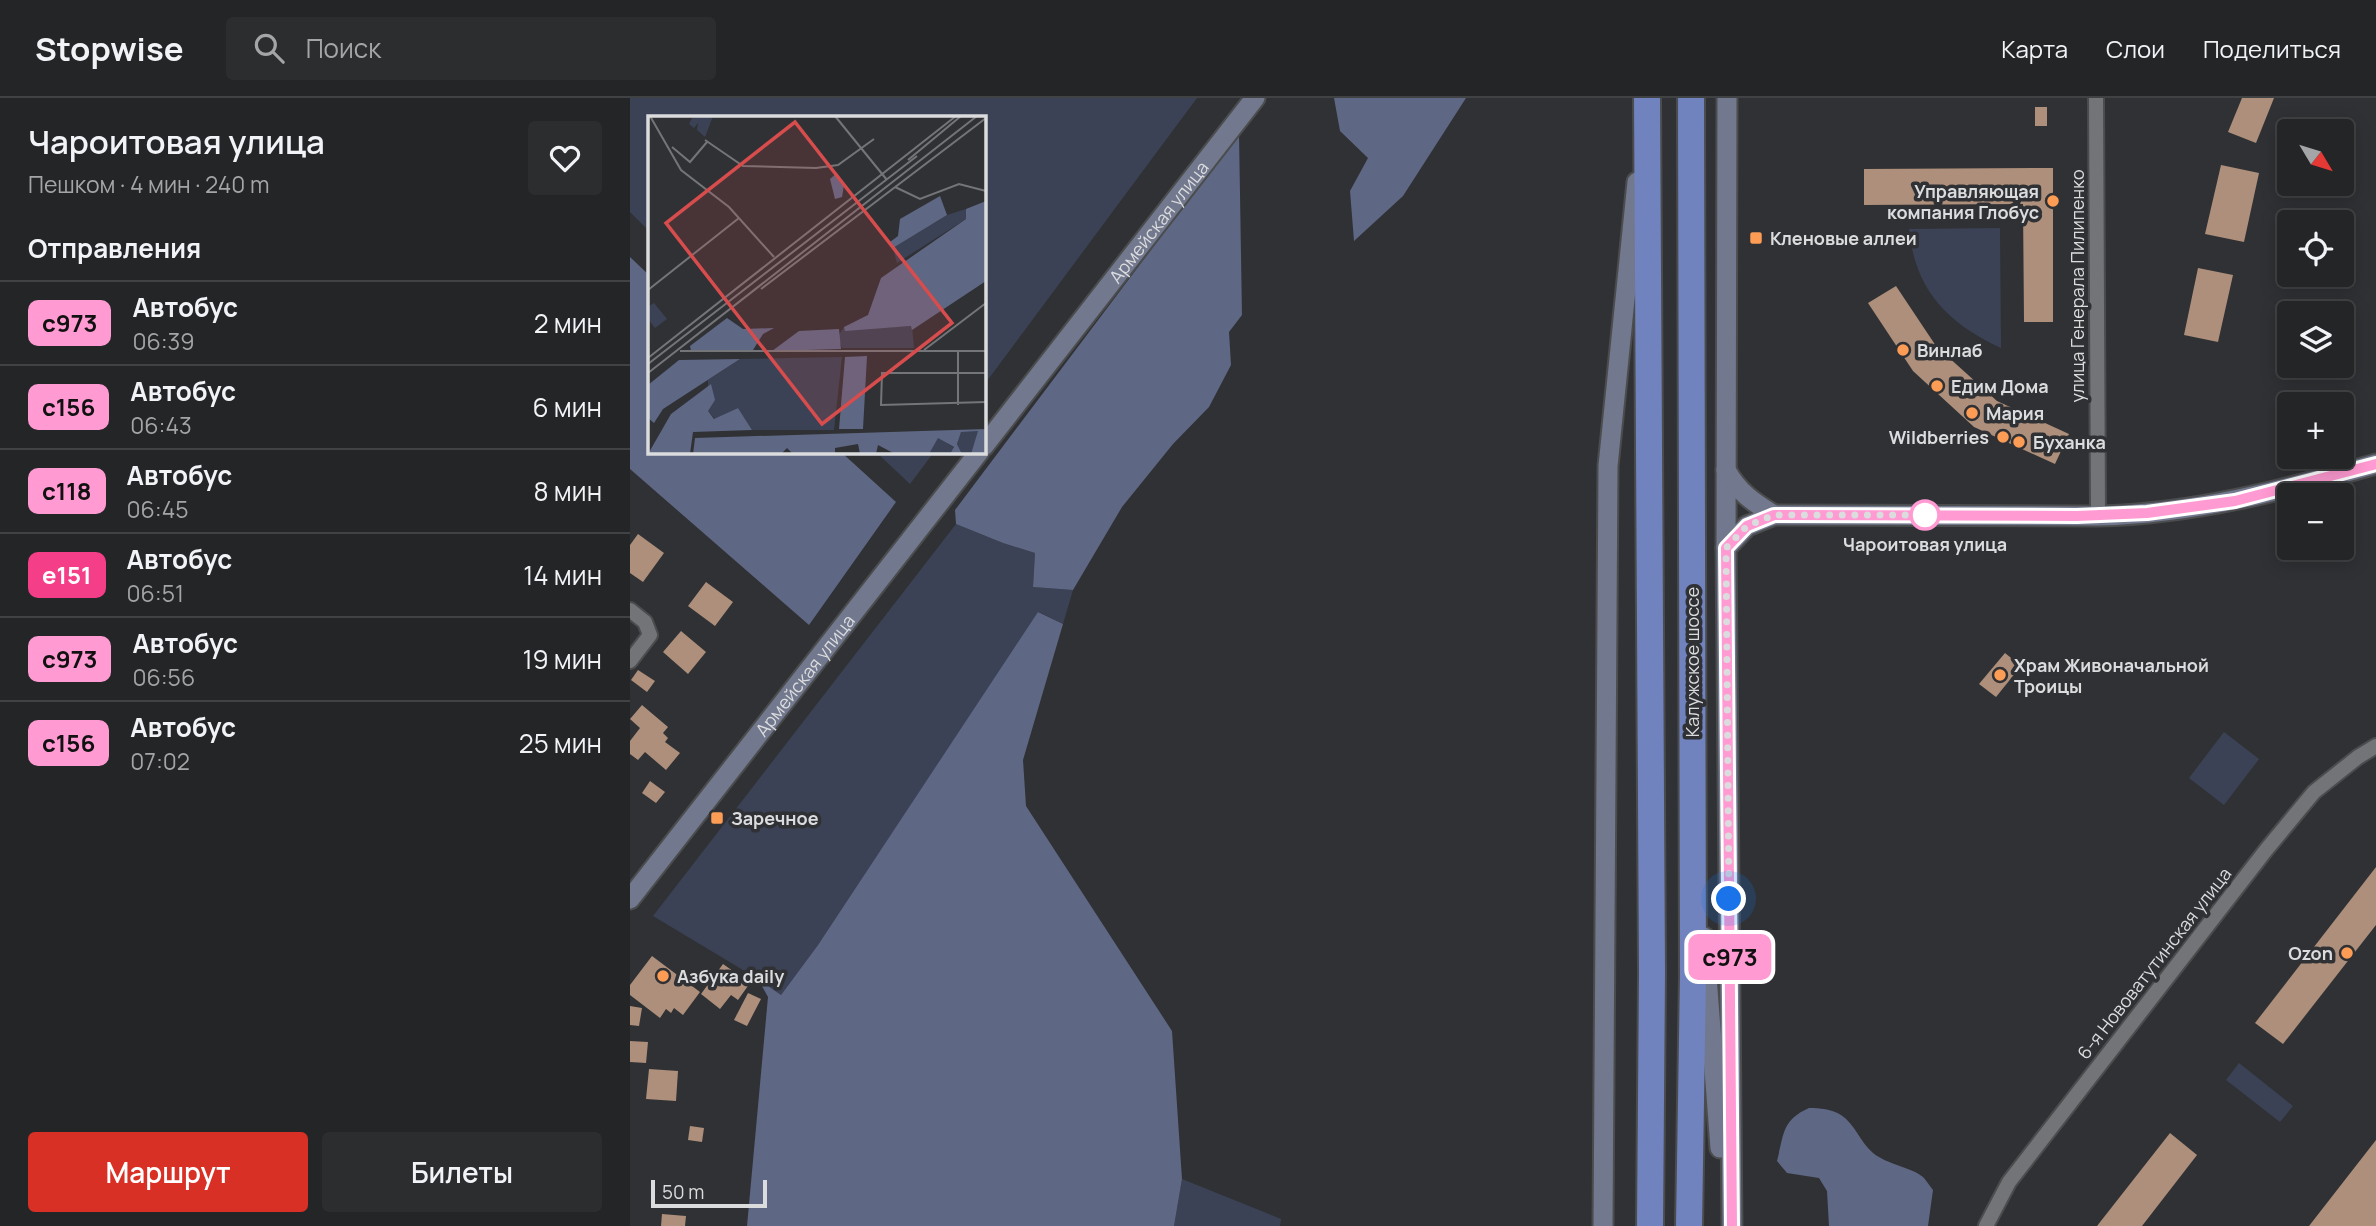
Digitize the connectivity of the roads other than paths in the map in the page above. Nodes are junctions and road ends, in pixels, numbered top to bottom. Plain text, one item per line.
1 (1255, 98) edge
2 (1647, 98) edge
3 (1691, 98) edge
4 (1698, 98) edge
5 (1727, 98) edge
6 (2096, 98) edge
7 (1691, 160) junction
8 (985, 445) edge
9 (978, 453) edge
10 (2376, 464) edge
11 (1726, 469) junction
12 (1774, 515) junction
13 (2098, 516) junction
14 (1726, 548) junction
15 (630, 610) edge
16 (630, 661) edge
17 (2376, 746) edge
18 (1692, 778) junction
19 (630, 900) edge
20 (1603, 1226) edge
21 (1650, 1226) edge
22 (1689, 1226) edge
23 (1726, 1226) edge
24 (1732, 1226) edge
25 (1986, 1226) edge

1 - 8 street, Армейская улица
2 - 20 street
2 - 21 highway
3 - 7 highway, Калужское шоссе
4 - 7 street
5 - 11 street
6 - 13 street, улица Генерала Пилипенко
7 - 18 highway, Калужское шоссе
9 - 19 street, Армейская улица
10 - 13 street
11 - 12 street
11 - 14 street
12 - 13 street
12 - 14 street
14 - 24 street
15 - 16 street
17 - 25 street, 6-я Нововатутинская улица
18 - 22 highway, Калужское шоссе
18 - 23 street

